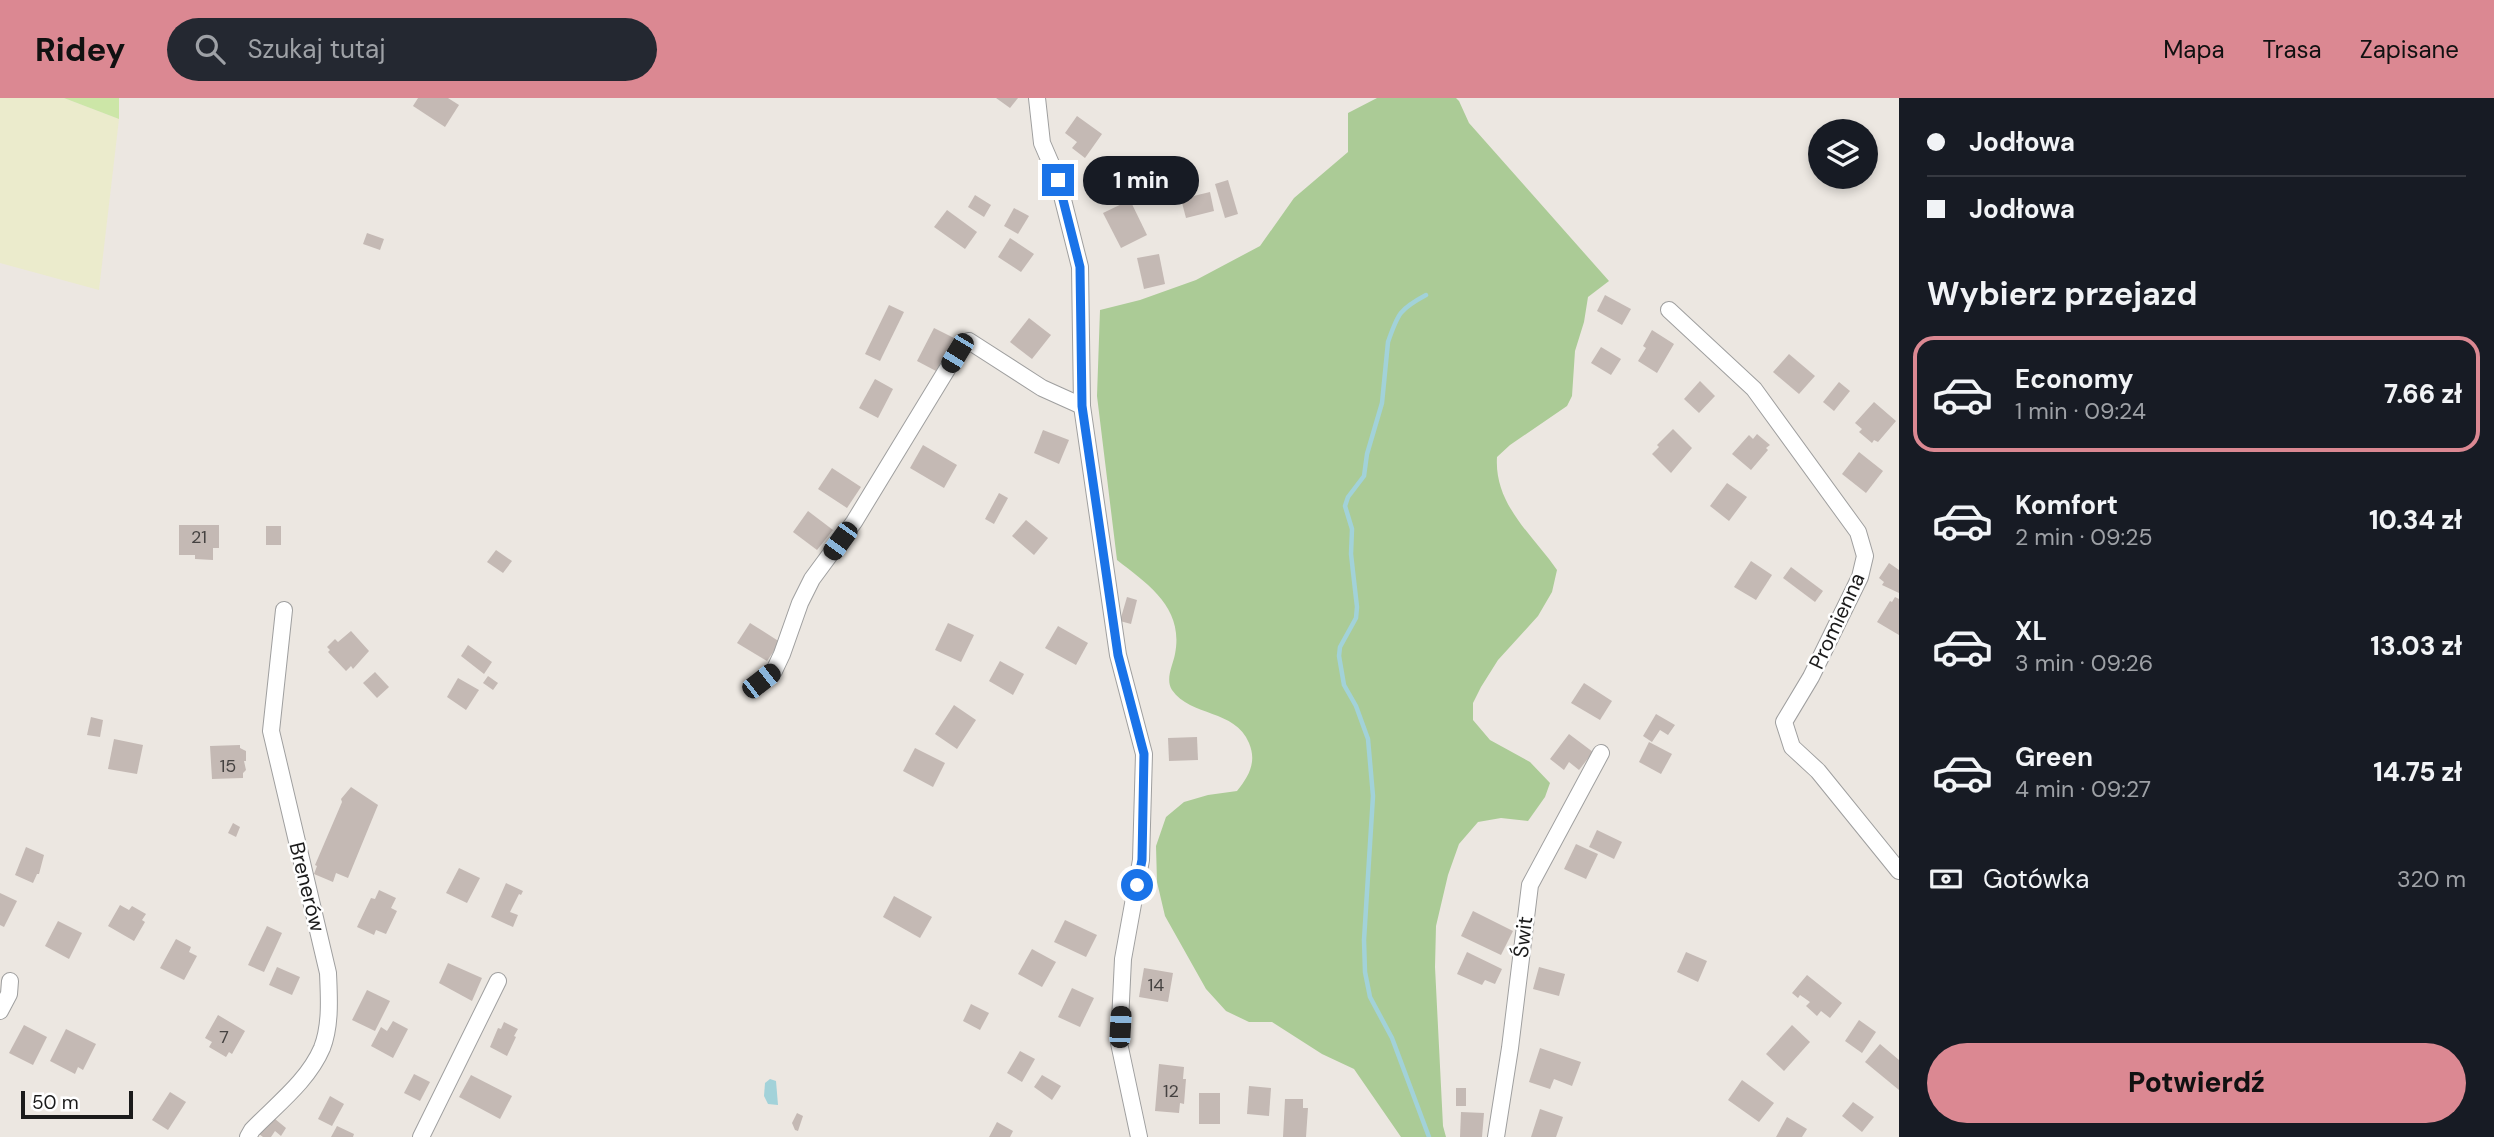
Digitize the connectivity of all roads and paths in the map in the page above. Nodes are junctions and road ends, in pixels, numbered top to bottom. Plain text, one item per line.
1 (1037, 98) edge
2 (1670, 310) dead end
3 (1082, 406) junction
4 (284, 610) dead end
5 (761, 681) dead end
6 (1601, 753) dead end
7 (1899, 871) edge
8 (10, 981) dead end
9 (498, 981) dead end
10 (0, 1011) edge
11 (248, 1137) edge
12 (421, 1137) edge
13 (1139, 1137) edge
14 (1496, 1137) edge

1 - 3 street
2 - 7 street, Promienna
3 - 5 street
3 - 13 street
4 - 11 street, Brenerów
6 - 14 street, Świt
8 - 10 street
9 - 12 street

